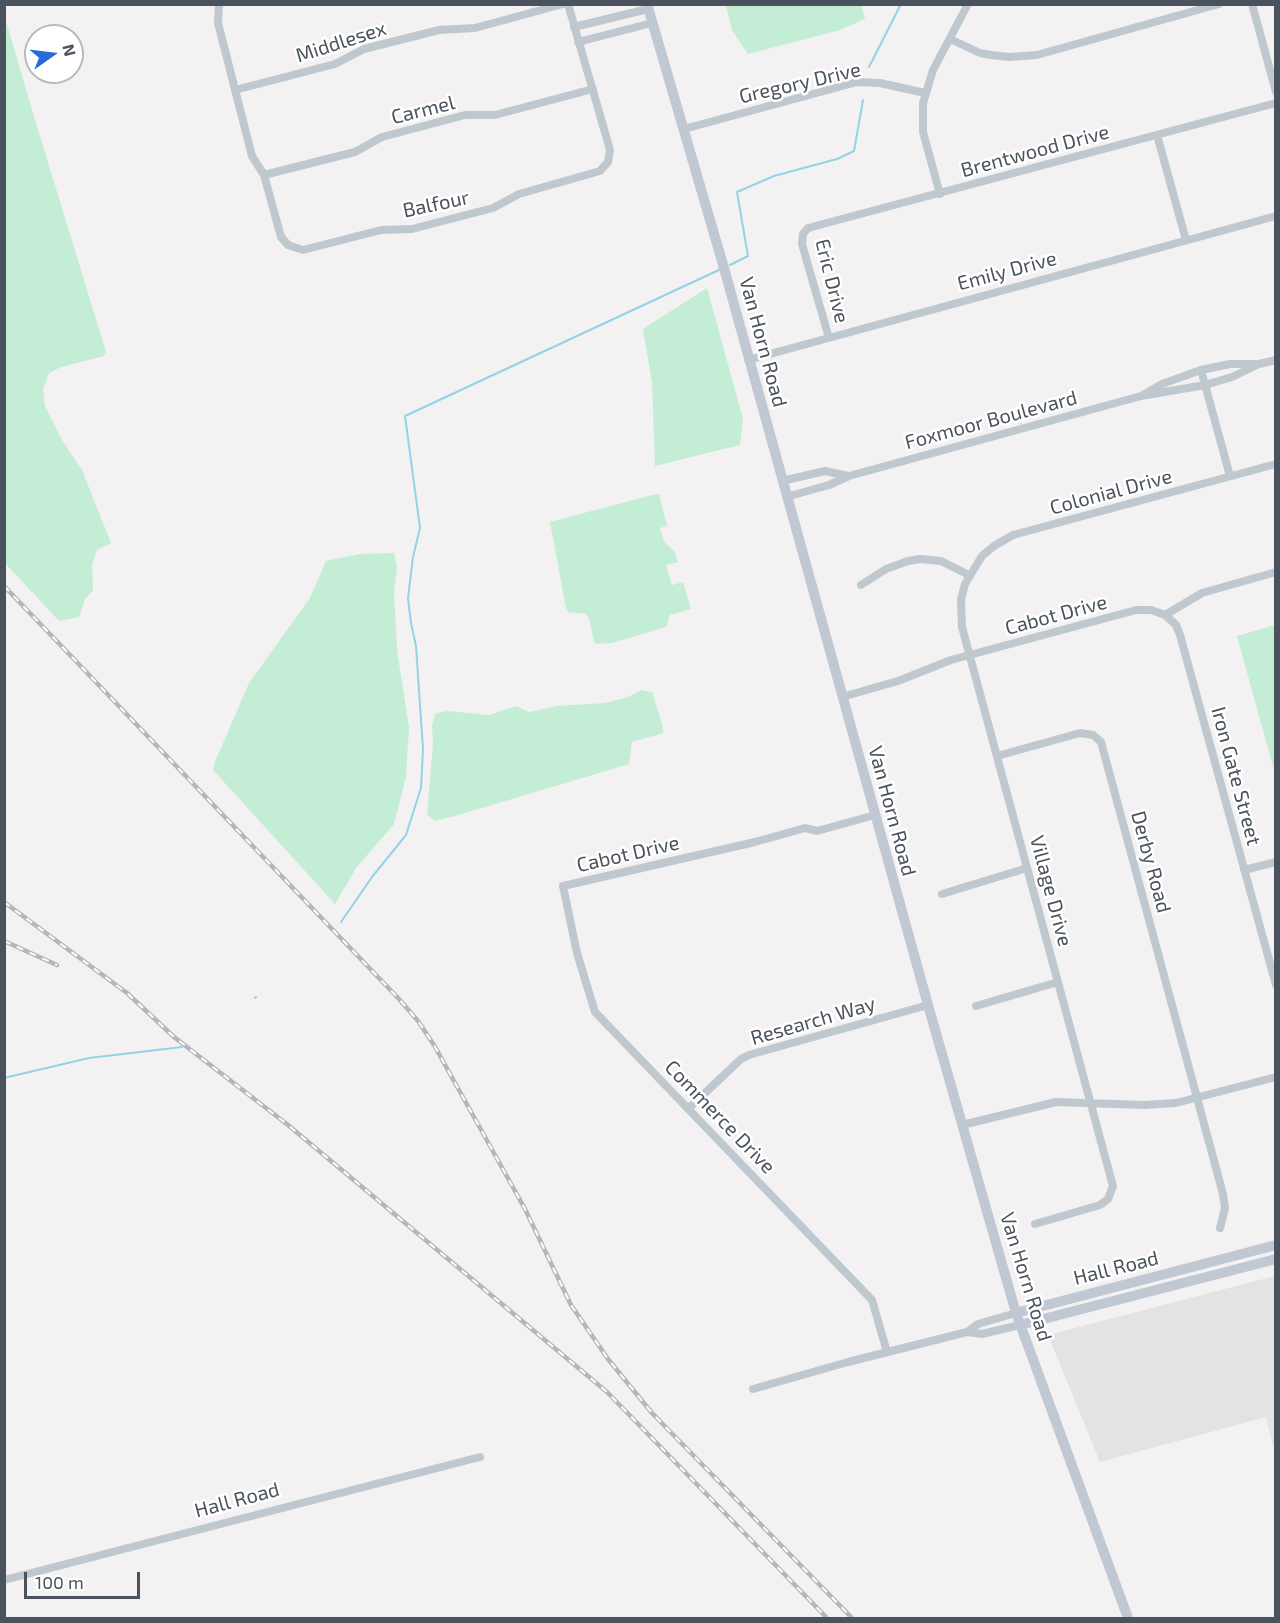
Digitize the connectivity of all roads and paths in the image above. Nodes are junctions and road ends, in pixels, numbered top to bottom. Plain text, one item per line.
1 (219, 4) edge
2 (562, 4) edge
3 (568, 4) edge
4 (968, 4) edge
5 (1219, 4) edge
6 (1252, 4) edge
7 (647, 7) edge
8 (652, 23) junction
9 (574, 27) junction
10 (950, 39) junction
11 (578, 42) junction
12 (593, 89) junction
13 (235, 90) junction
14 (1275, 92) edge
15 (925, 93) junction
16 (1275, 103) edge
17 (684, 129) junction
18 (1157, 135) junction
19 (264, 175) junction
20 (940, 194) junction
21 (1275, 216) edge
22 (804, 232) joint
23 (1186, 240) junction
24 (829, 338) junction
25 (748, 360) junction
26 (1275, 360) edge
27 (1259, 364) junction
28 (1201, 370) junction
29 (1205, 386) junction
30 (1141, 396) junction
31 (1275, 464) edge
32 (849, 476) junction
33 (1230, 476) junction
34 (782, 481) junction
35 (786, 496) junction
36 (1275, 572) edge
37 (969, 574) junction
38 (861, 585) dead end
39 (1165, 615) junction
40 (970, 655) junction
41 (842, 697) junction
42 (997, 756) junction
43 (875, 815) junction
44 (1275, 862) edge
45 (1027, 868) junction
46 (1244, 870) junction
47 (563, 886) joint
48 (942, 894) dead end
49 (1274, 970) edge
50 (1058, 982) junction
51 (1275, 985) edge
52 (927, 1005) junction
53 (975, 1006) dead end
54 (1275, 1077) edge
55 (1198, 1097) junction
56 (1091, 1102) junction
57 (689, 1108) junction
58 (962, 1125) junction
59 (1035, 1224) dead end
60 (1220, 1228) dead end
61 (1275, 1245) edge
62 (1275, 1259) edge
63 (1016, 1313) junction
64 (1020, 1325) junction
65 (967, 1332) junction
66 (886, 1352) junction
67 (753, 1389) dead end
68 (480, 1457) dead end
69 (4, 1580) edge
70 (1128, 1618) edge

1 - 13 street, Balfour
2 - 13 street, Middlesex
3 - 9 street, Balfour
4 - 10 street
5 - 10 street
6 - 14 street
7 - 8 main road, Van Horn Road
7 - 9 street
8 - 11 street
8 - 17 main road, Van Horn Road
9 - 11 street, Balfour
10 - 15 street
11 - 12 street, Balfour
12 - 19 street, Carmel
12 - 19 street, Balfour
13 - 19 street, Balfour
15 - 17 street, Gregory Drive
15 - 20 street
16 - 18 street, Brentwood Drive
17 - 25 main road, Van Horn Road
18 - 20 street, Brentwood Drive
18 - 23 street
20 - 22 street, Brentwood Drive
21 - 23 street, Emily Drive
22 - 24 street, Eric Drive
23 - 24 street, Emily Drive
24 - 25 street, Emily Drive
25 - 34 main road, Van Horn Road
26 - 27 street, Foxmoor Boulevard
27 - 28 street, Foxmoor Boulevard
27 - 29 street, Foxmoor Boulevard
28 - 29 street
28 - 30 street, Foxmoor Boulevard
29 - 30 street, Foxmoor Boulevard
29 - 33 street
30 - 32 street, Foxmoor Boulevard
31 - 33 street, Colonial Drive
32 - 34 street, Foxmoor Boulevard
32 - 35 street, Foxmoor Boulevard
33 - 37 street, Colonial Drive
34 - 35 main road, Van Horn Road
35 - 41 main road, Van Horn Road
36 - 39 street
37 - 38 street
37 - 40 street, Village Drive
39 - 40 street, Cabot Drive
39 - 46 street, Iron Gate Street
40 - 41 street, Cabot Drive
40 - 42 street, Village Drive
41 - 43 main road, Van Horn Road
42 - 45 street, Village Drive
42 - 55 street, Derby Road
43 - 47 street, Cabot Drive
43 - 52 main road, Van Horn Road
44 - 46 street
45 - 48 street
45 - 50 street, Village Drive
46 - 49 street, Iron Gate Street
47 - 57 street, Commerce Drive
49 - 51 street, Iron Gate Street
50 - 53 street
50 - 56 street, Village Drive
52 - 57 street, Research Way
52 - 58 main road, Van Horn Road
54 - 55 street
55 - 56 street
55 - 60 street
56 - 58 street
56 - 59 street, Village Drive
57 - 66 street, Commerce Drive
58 - 63 main road, Van Horn Road
61 - 63 main road, Hall Road
62 - 64 main road, Hall Road
63 - 64 main road, Van Horn Road
63 - 65 street, Hall Road
64 - 65 street, Hall Road
64 - 70 main road, Van Horn Road
65 - 66 street, Hall Road
66 - 67 street, Hall Road
68 - 69 street, Hall Road

